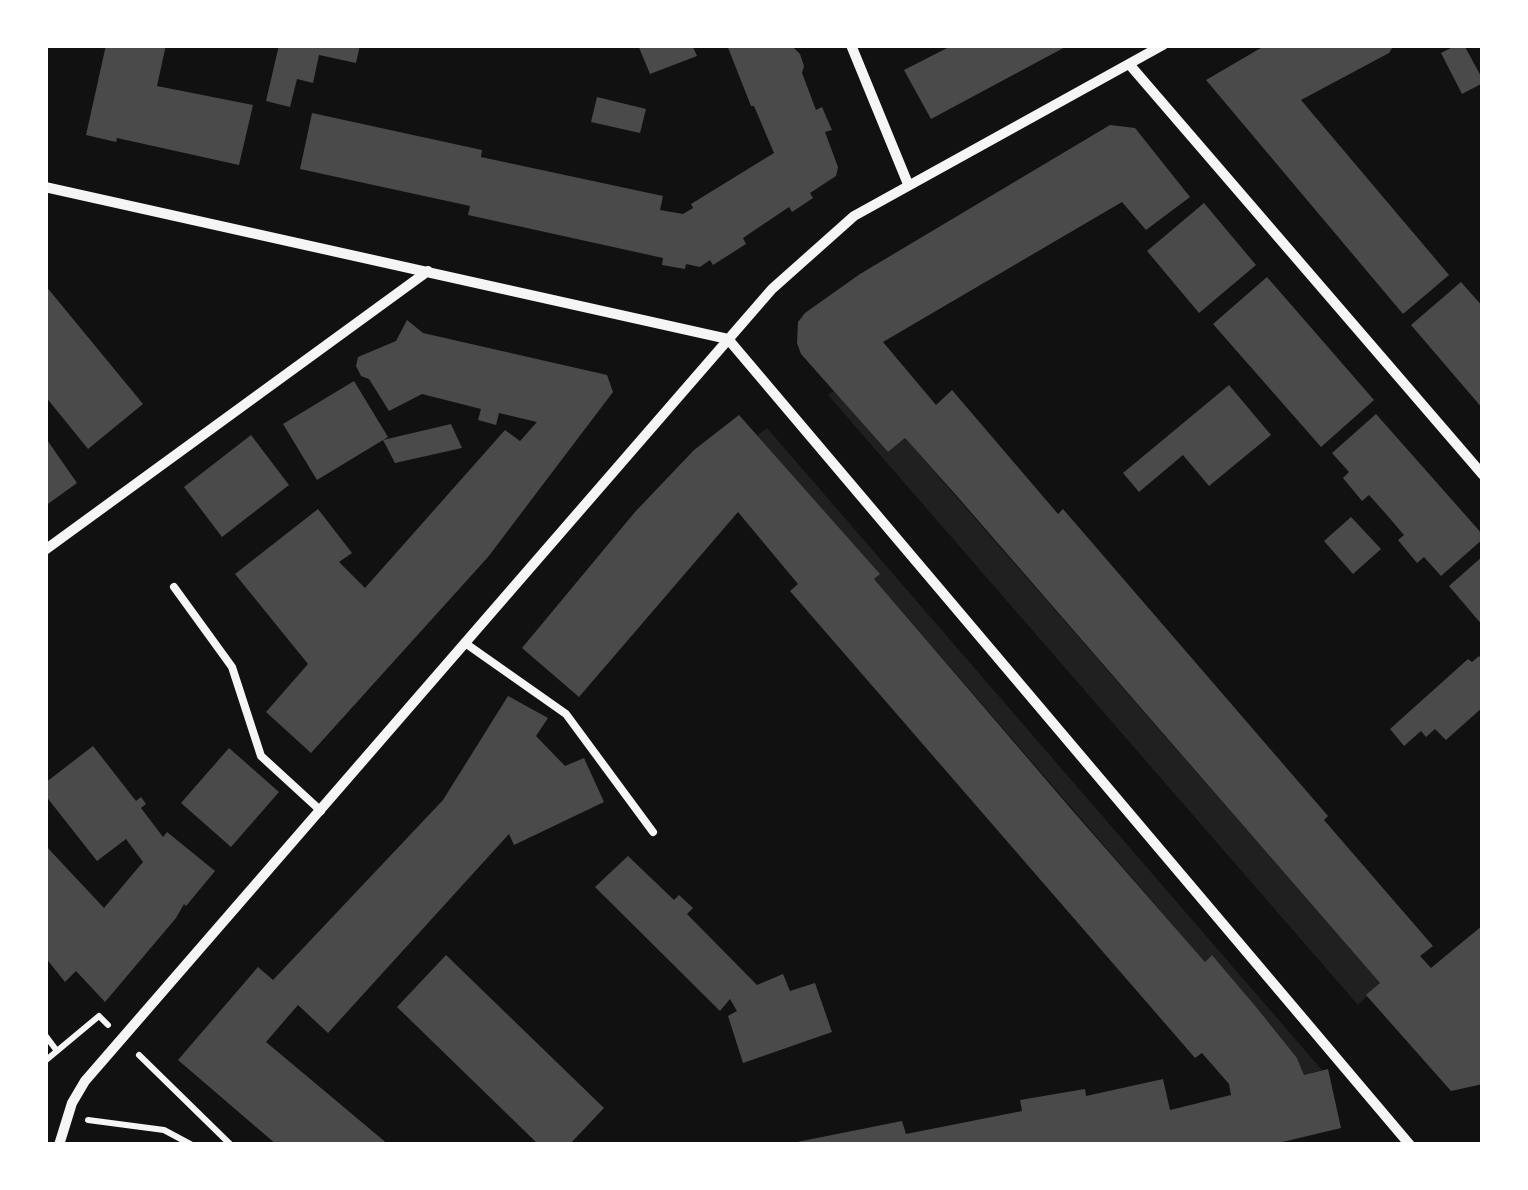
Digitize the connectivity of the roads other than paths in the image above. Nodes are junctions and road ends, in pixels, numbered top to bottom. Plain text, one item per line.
1 (851, 45) edge
2 (1163, 45) edge
3 (1129, 64) junction
4 (908, 184) junction
5 (45, 188) edge
6 (428, 271) junction
7 (728, 339) junction
8 (1483, 475) edge
9 (45, 550) edge
10 (174, 587) dead end
11 (465, 643) junction
12 (320, 810) junction
13 (653, 832) dead end
14 (59, 1145) edge
15 (1410, 1145) edge

1 - 4 street
2 - 3 street
3 - 4 street
3 - 8 street
4 - 7 street
5 - 6 street
6 - 7 street
6 - 9 street
7 - 11 street
7 - 15 street
10 - 12 lane
11 - 12 street
11 - 13 lane
12 - 14 street

